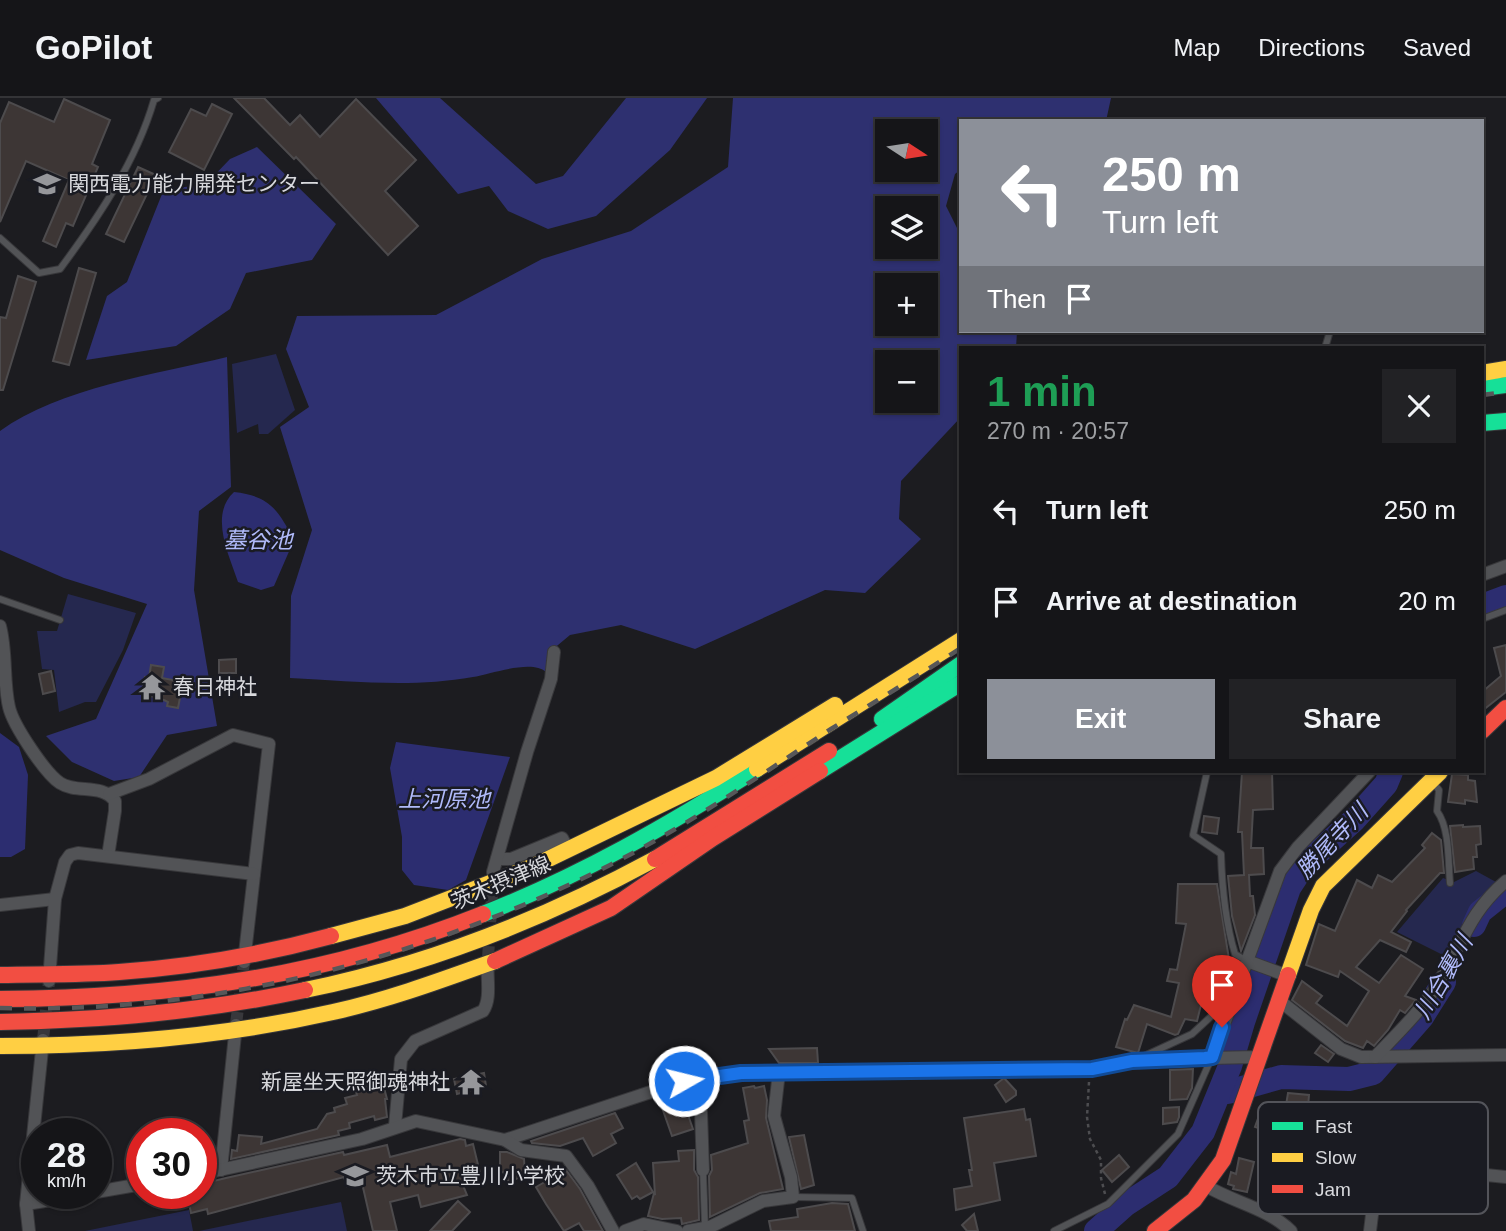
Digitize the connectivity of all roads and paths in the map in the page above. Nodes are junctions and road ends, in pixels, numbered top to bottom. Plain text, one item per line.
1 (158, 98) edge
2 (0, 238) edge
3 (1506, 369) edge
4 (1484, 373) edge
5 (1506, 385) edge
6 (1484, 388) edge
7 (1506, 407) edge
8 (1484, 410) edge
9 (1506, 421) edge
10 (1484, 423) edge
11 (1506, 566) edge
12 (1484, 574) edge
13 (0, 600) edge
14 (1506, 610) edge
15 (1484, 618) edge
16 (60, 620) dead end
17 (0, 626) edge
18 (959, 628) edge
19 (959, 641) edge
20 (554, 652) dead end
21 (959, 667) edge
22 (959, 683) edge
23 (1506, 708) edge
24 (1484, 729) edge
25 (1207, 773) edge
26 (1368, 773) edge
27 (1436, 776) edge
28 (109, 794) junction
29 (587, 840) junction
30 (568, 850) junction
31 (108, 856) junction
32 (254, 874) junction
33 (1506, 881) edge
34 (642, 883) junction
35 (1450, 883) dead end
36 (55, 899) junction
37 (0, 905) edge
38 (245, 959) junction
39 (339, 961) junction
40 (488, 961) junction
41 (1247, 961) junction
42 (0, 975) edge
43 (1288, 976) junction
44 (49, 978) junction
45 (0, 986) edge
46 (280, 997) junction
47 (0, 999) edge
48 (91, 999) junction
49 (1280, 1001) junction
50 (248, 1003) junction
51 (1228, 1011) junction
52 (0, 1022) edge
53 (236, 1027) junction
54 (0, 1035) edge
55 (43, 1043) junction
56 (0, 1046) edge
57 (1506, 1055) edge
58 (1214, 1057) junction
59 (1257, 1057) junction
60 (1378, 1057) junction
61 (1132, 1061) junction
62 (1092, 1069) junction
63 (779, 1072) junction
64 (684, 1081) junction
65 (35, 1118) edge
66 (395, 1126) junction
67 (505, 1140) junction
68 (221, 1170) junction
69 (703, 1170) joint
70 (217, 1171) edge
71 (1488, 1175) edge
72 (1506, 1177) edge
73 (1208, 1186) junction
74 (793, 1197) junction
75 (1108, 1204) junction
76 (1258, 1207) edge
77 (27, 1209) edge
78 (1270, 1214) edge
79 (705, 1228) junction
80 (29, 1231) edge
81 (613, 1231) edge
82 (625, 1231) edge
83 (677, 1231) edge
84 (688, 1231) edge
85 (863, 1231) edge
86 (1054, 1231) edge
87 (1155, 1231) edge
88 (1291, 1231) edge

1 - 2 lane
3 - 4 main road
5 - 6 main road
7 - 8 main road
9 - 10 main road
11 - 12 street
13 - 16 lane
14 - 15 lane
17 - 28 street
18 - 29 main road
19 - 39 main road, 茨木摂津線
20 - 30 street
21 - 46 main road, 茨木摂津線
22 - 34 main road
23 - 24 main road
25 - 41 lane
26 - 41 street
27 - 35 lane
27 - 43 main road
28 - 31 street
28 - 32 street
29 - 30 main road
29 - 39 main road
30 - 38 main road
31 - 32 street
31 - 36 street
32 - 38 street
33 - 60 street
34 - 40 main road
34 - 46 main road
36 - 37 street
36 - 44 street
38 - 44 main road
39 - 48 main road, 茨木摂津線
40 - 53 main road
40 - 66 street
41 - 43 street
41 - 51 street
42 - 44 main road
43 - 49 main road
45 - 48 main road
46 - 50 main road, 茨木摂津線
47 - 48 main road, 茨木摂津線
49 - 59 main road
49 - 60 street
50 - 52 main road, 茨木摂津線
50 - 54 main road
51 - 58 street
51 - 61 lane
53 - 55 main road
53 - 68 street
55 - 56 main road
55 - 65 street
57 - 60 street
58 - 59 street
58 - 61 street
58 - 75 lane
59 - 73 main road
61 - 62 street
62 - 63 street
62 - 75 path
63 - 64 street
63 - 74 street
64 - 67 street
64 - 69 street
66 - 67 street
66 - 68 street
67 - 81 street
68 - 70 street
69 - 79 lane
71 - 72 street
73 - 76 street
73 - 87 main road
74 - 79 street
74 - 85 lane
75 - 86 lane
77 - 80 street
78 - 88 street
79 - 84 street
82 - 83 street

